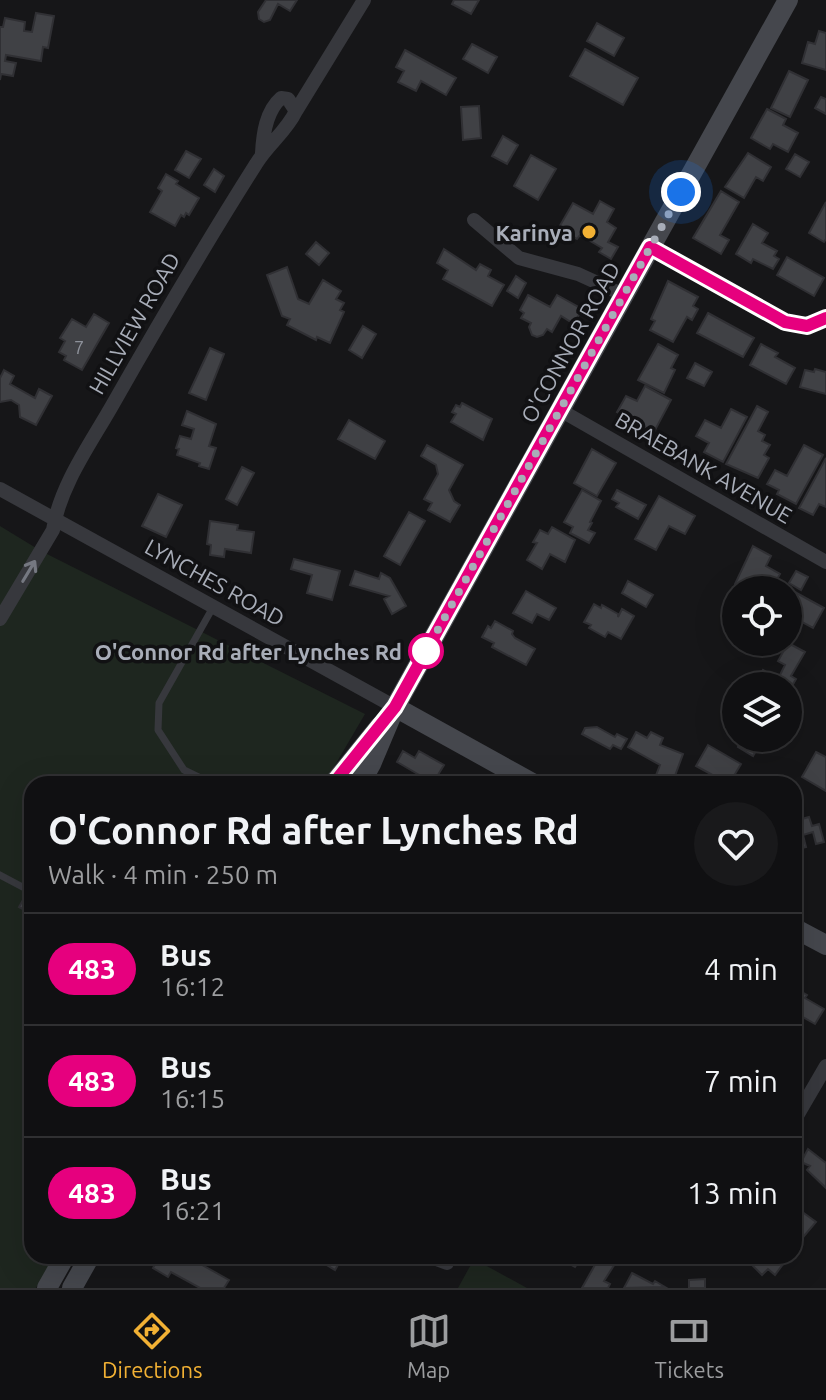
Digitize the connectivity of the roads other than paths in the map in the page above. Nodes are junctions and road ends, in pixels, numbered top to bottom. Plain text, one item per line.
1 (364, 0) edge
2 (788, 0) edge
3 (296, 111) junction
4 (262, 153) junction
5 (474, 220) dead end
6 (650, 247) junction
7 (624, 295) junction
8 (826, 319) edge
9 (560, 410) junction
10 (0, 489) edge
11 (55, 522) junction
12 (826, 562) edge
13 (212, 609) junction
14 (0, 619) edge
15 (395, 707) junction
16 (196, 776) edge
17 (339, 776) edge
18 (364, 776) edge
19 (520, 776) edge
20 (0, 875) edge
21 (24, 888) edge
22 (802, 932) edge
23 (826, 945) edge
24 (826, 1066) edge
25 (802, 1107) edge
26 (60, 1264) edge
27 (86, 1264) edge
28 (47, 1288) edge
29 (72, 1288) edge

1 - 3 street, HILLVIEW ROAD
2 - 6 street, O'CONNOR ROAD
3 - 4 street, HILLVIEW ROAD
3 - 4 street, HILLVIEW ROAD
4 - 11 street, HILLVIEW ROAD
5 - 7 street
6 - 7 street, O'CONNOR ROAD
6 - 8 street
7 - 9 street, O'CONNOR ROAD
9 - 12 street, BRAEBANK AVENUE
9 - 15 street, O'CONNOR ROAD
10 - 11 street, LYNCHES ROAD
11 - 13 street, LYNCHES ROAD
14 -> 11 street, HILLVIEW ROAD
13 - 15 street, LYNCHES ROAD
13 - 16 lane
15 - 17 street, O'CONNOR ROAD
15 - 18 street, O'CONNOR ROAD
15 - 19 street, LYNCHES ROAD
20 - 21 lane
22 - 23 street
24 - 25 street
26 - 28 street
27 - 29 street

